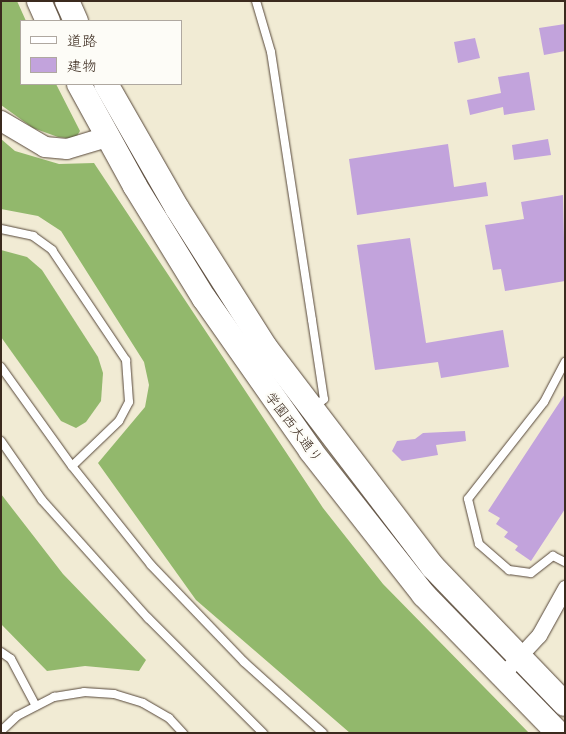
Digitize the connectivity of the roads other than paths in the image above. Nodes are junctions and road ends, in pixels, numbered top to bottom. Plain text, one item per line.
1 (39, 1) edge
2 (67, 1) edge
3 (256, 1) edge
4 (48, 20) edge
5 (76, 20) edge
6 (80, 85) edge
7 (107, 85) edge
8 (1, 121) edge
9 (107, 137) junction
10 (1, 229) edge
11 (565, 362) edge
12 (1, 367) edge
13 (312, 410) junction
14 (1, 441) edge
15 (72, 466) junction
16 (565, 562) edge
17 (565, 588) edge
18 (1, 652) edge
19 (519, 658) junction
20 (501, 676) junction
21 (565, 704) edge
22 (36, 706) junction
23 (1, 731) edge
24 (183, 733) edge
25 (263, 733) edge
26 (323, 733) edge
27 (558, 733) edge

1 - 4 highway
2 - 5 highway
3 - 13 lane
6 - 9 highway, 学園西大通り
7 - 13 highway, 学園西大通り
8 - 9 main road
9 - 20 highway, 学園西大通り
10 - 15 lane
11 - 16 lane
12 - 15 lane
13 - 19 highway, 学園西大通り
14 - 25 lane
15 - 26 lane
17 - 19 street
18 - 22 lane
19 - 20 street
19 - 21 highway, 学園西大通り
20 - 27 highway, 学園西大通り
22 - 23 lane
22 - 24 lane

